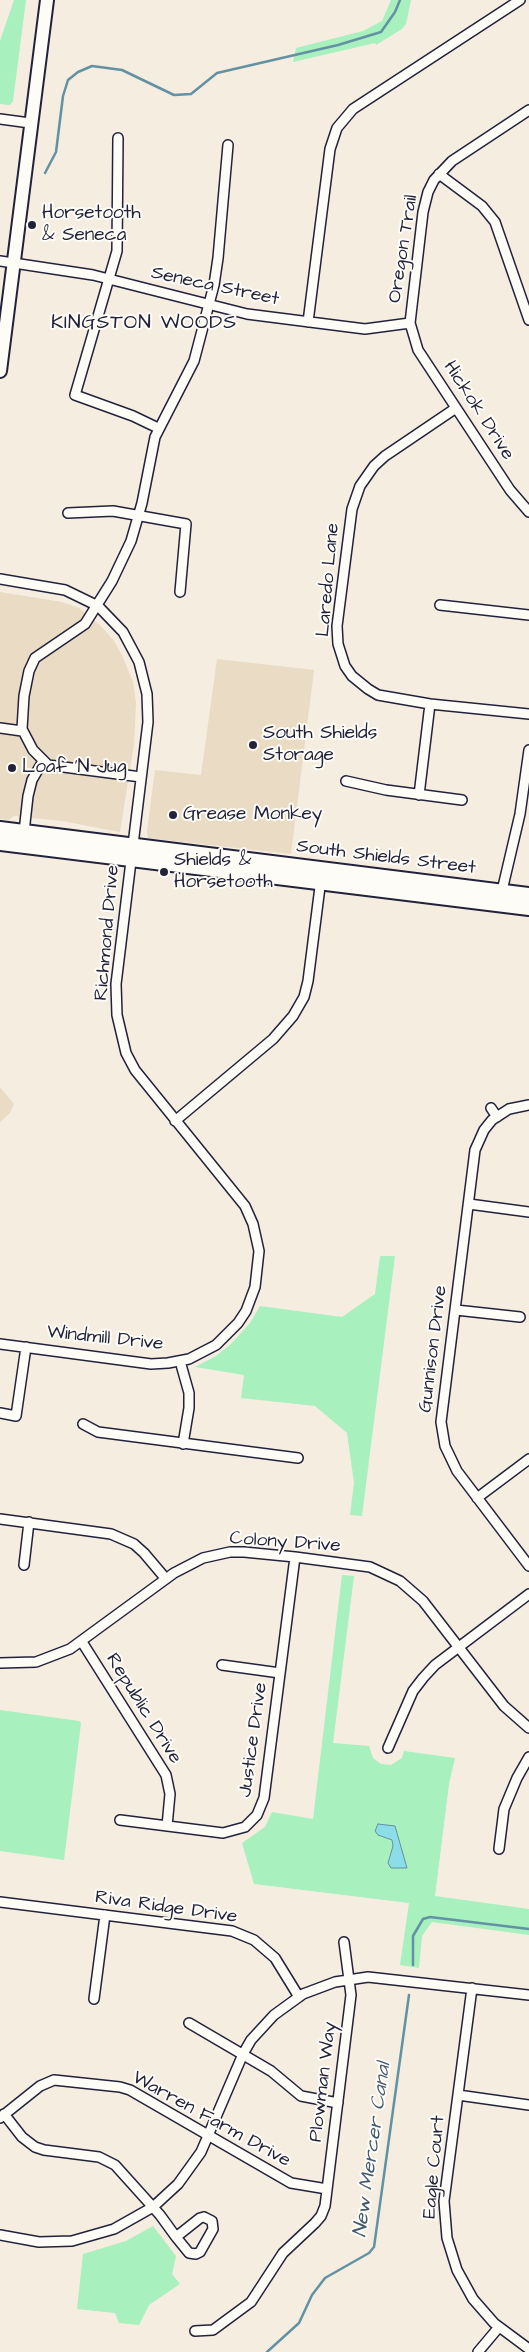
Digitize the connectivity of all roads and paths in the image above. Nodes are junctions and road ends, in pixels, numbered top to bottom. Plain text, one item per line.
1 (47, 0) edge
2 (520, 0) edge
3 (529, 110) edge
4 (0, 119) edge
5 (30, 123) junction
6 (118, 138) dead end
7 (228, 144) dead end
8 (439, 174) junction
9 (0, 261) edge
10 (14, 262) junction
11 (108, 280) junction
12 (208, 306) junction
13 (529, 320) edge
14 (308, 322) junction
15 (410, 323) junction
16 (0, 371) edge
17 (456, 408) junction
18 (158, 428) junction
19 (529, 512) edge
20 (68, 514) dead end
21 (138, 516) junction
22 (0, 579) edge
23 (180, 592) dead end
24 (440, 605) dead end
25 (98, 606) junction
26 (529, 615) edge
27 (430, 704) junction
28 (529, 714) edge
29 (0, 728) edge
30 (22, 731) junction
31 (529, 750) edge
32 (43, 761) junction
33 (141, 777) junction
34 (346, 781) dead end
35 (418, 795) junction
36 (462, 800) dead end
37 (524, 815) edge
38 (0, 830) edge
39 (24, 832) junction
40 (0, 843) edge
41 (132, 853) junction
42 (322, 876) junction
43 (529, 895) edge
44 (501, 898) junction
45 (529, 908) edge
46 (529, 1105) edge
47 (491, 1108) dead end
48 (497, 1117) junction
49 (175, 1121) junction
50 (469, 1204) junction
51 (529, 1212) edge
52 (456, 1310) junction
53 (520, 1317) dead end
54 (0, 1344) edge
55 (26, 1347) junction
56 (180, 1362) junction
57 (0, 1412) edge
58 (83, 1424) dead end
59 (183, 1444) junction
60 (298, 1458) dead end
61 (529, 1459) edge
62 (477, 1498) junction
63 (0, 1519) edge
64 (30, 1522) junction
65 (295, 1556) junction
66 (24, 1565) dead end
67 (529, 1566) edge
68 (166, 1579) junction
69 (529, 1594) edge
70 (82, 1642) junction
71 (458, 1648) junction
72 (0, 1663) edge
73 (222, 1665) dead end
74 (280, 1673) junction
75 (529, 1728) edge
76 (388, 1748) dead end
77 (529, 1757) edge
78 (120, 1820) dead end
79 (166, 1826) junction
80 (499, 1848) dead end
81 (0, 1902) edge
82 (105, 1915) junction
83 (344, 1942) dead end
84 (350, 1978) junction
85 (472, 1988) junction
86 (529, 1995) edge
87 (299, 1997) junction
88 (94, 1999) dead end
89 (189, 2022) dead end
90 (243, 2054) junction
91 (458, 2095) junction
92 (338, 2102) junction
93 (529, 2105) edge
94 (2, 2116) edge
95 (209, 2136) junction
96 (327, 2190) junction
97 (153, 2207) junction
98 (0, 2235) edge
99 (176, 2237) junction
100 (499, 2327) junction
101 (195, 2331) dead end
102 (529, 2349) edge
103 (478, 2352) edge

1 - 5 main road
2 - 14 street
3 - 8 street, Oregon Trail
4 - 5 street
5 - 10 main road
6 - 11 street
7 - 12 street
8 - 13 street
8 - 15 street, Oregon Trail
9 - 10 street, Seneca Street
10 - 11 street, Seneca Street
10 - 16 main road
11 - 12 street, Seneca Street
11 - 18 street
12 - 14 street, Seneca Street
12 - 18 street
14 - 15 street, Seneca Street
15 - 17 street, Hickok Drive
17 - 19 street, Hickok Drive
17 - 27 street, Laredo Lane
18 - 21 street
20 - 21 street
21 - 23 street
21 - 25 street
22 - 25 street, Richmond Drive
24 - 26 street
25 - 30 street
25 - 33 street, Richmond Drive
27 - 28 street, Laredo Lane
27 - 35 street
29 - 30 street
30 - 32 street
31 - 37 street
32 - 33 street
32 - 39 street
33 - 41 street, Richmond Drive
34 - 35 street
35 - 36 street
37 - 44 street
38 - 39 main road, South Shields Street
39 - 41 main road, South Shields Street
40 - 41 main road, South Shields Street
41 - 42 main road, South Shields Street
41 - 49 street, Richmond Drive
42 - 44 main road, South Shields Street
42 - 49 street
43 - 44 main road, South Shields Street
44 - 45 main road, South Shields Street
46 - 48 street, Gunnison Drive
47 - 48 street
48 - 50 street, Gunnison Drive
49 - 56 street, Richmond Drive
50 - 51 street
50 - 52 street, Gunnison Drive
52 - 53 street
52 - 62 street, Gunnison Drive
54 - 55 street, Windmill Drive
55 - 56 street, Windmill Drive
55 - 57 street, Windmill Drive
56 - 59 street
58 - 59 street
59 - 60 street
61 - 62 street
62 - 67 street, Gunnison Drive
63 - 64 street
64 - 66 street
64 - 68 street
65 - 68 street, Colony Drive
65 - 71 street, Colony Drive
65 - 74 street, Justice Drive
68 - 70 street, Colony Drive
69 - 71 street
70 - 72 street, Colony Drive
70 - 79 street, Republic Drive
71 - 75 street, Colony Drive
71 - 76 street
73 - 74 street
74 - 79 street, Justice Drive
77 - 80 street
78 - 79 street, Justice Drive
81 - 82 street, Riva Ridge Drive
82 - 87 street, Riva Ridge Drive
82 - 88 street
83 - 84 street, Plowman Way
84 - 85 street
84 - 87 street
84 - 92 street, Plowman Way
85 - 86 street
85 - 91 street, Eagle Court
87 - 90 street
89 - 90 street
90 - 92 street
90 - 95 street
91 - 93 street
91 - 100 street, Eagle Court
92 - 96 street, Plowman Way
94 - 95 street, Warren Farm Drive
94 - 97 street
95 - 96 street, Warren Farm Drive
95 - 97 street
96 - 101 street, Plowman Way
97 - 98 street
97 - 99 street
99 - 99 street
100 - 102 street, Eagle Court
100 - 103 street

